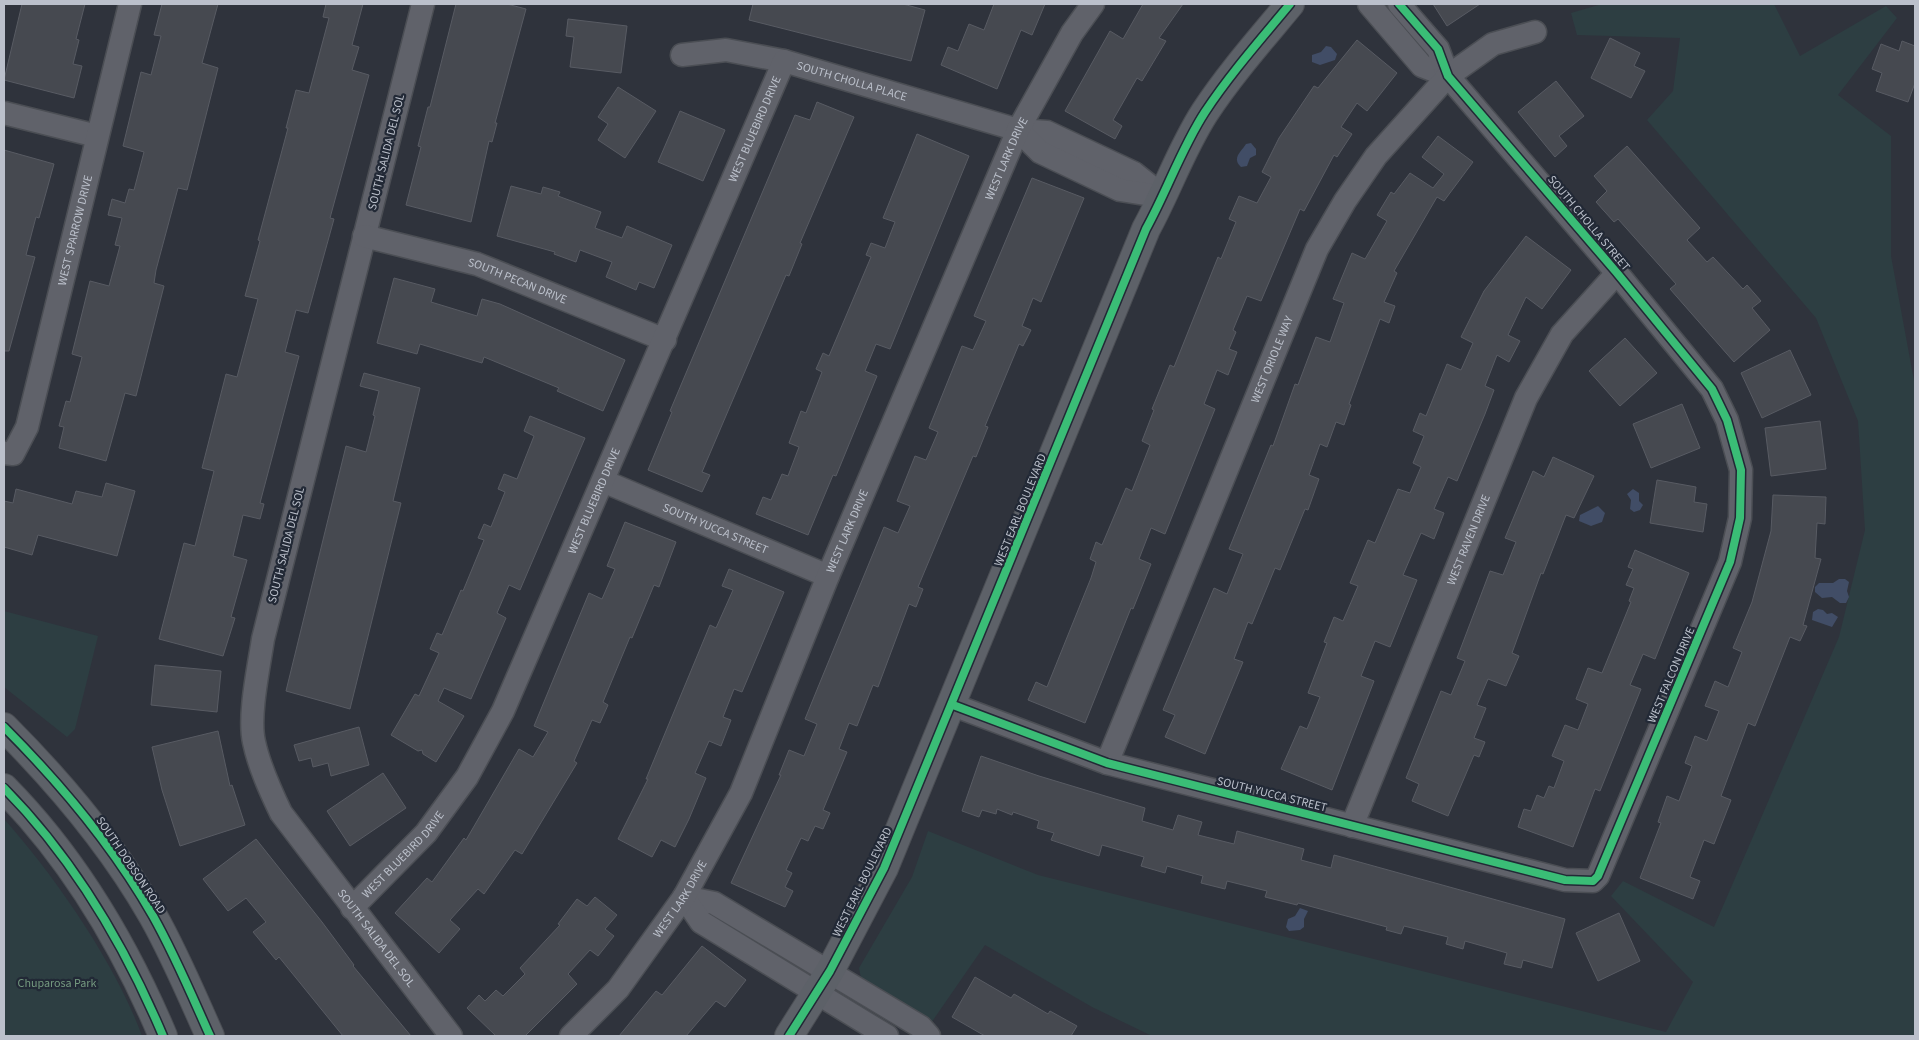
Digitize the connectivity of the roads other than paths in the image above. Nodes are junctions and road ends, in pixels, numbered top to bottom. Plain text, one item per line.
1 (130, 4) edge
2 (423, 4) edge
3 (1093, 4) edge
4 (1290, 4) edge
5 (1369, 4) edge
6 (1399, 4) edge
7 (1535, 32) dead end
8 (682, 56) dead end
9 (784, 61) junction
10 (1448, 76) junction
11 (4, 113) edge
12 (1018, 130) junction
13 (97, 136) junction
14 (1164, 196) junction
15 (364, 236) junction
16 (1617, 273) junction
17 (665, 340) junction
18 (8, 454) edge
19 (1741, 470) joint
20 (603, 481) junction
21 (828, 576) junction
22 (953, 705) junction
23 (4, 726) edge
24 (1107, 763) junction
25 (4, 788) edge
26 (1352, 826) junction
27 (1593, 881) joint
28 (684, 897) junction
29 (352, 908) junction
30 (824, 982) junction
31 (163, 1036) edge
32 (210, 1036) edge
33 (452, 1036) edge
34 (571, 1036) edge
35 (789, 1036) edge
36 (888, 1036) edge
37 (929, 1036) edge

1 - 13 street, WEST SPARROW DRIVE
2 - 15 street, SOUTH SALIDA DEL SOL
3 - 12 street, WEST LARK DRIVE
4 - 14 street, WEST EARL BOULEVARD
5 - 10 street, SOUTH CHOLLA STREET
6 - 10 street, SOUTH CHOLLA STREET
7 - 10 street, WEST ORIOLE WAY
8 - 9 street, SOUTH CHOLLA PLACE
9 - 12 street, SOUTH CHOLLA PLACE
9 - 17 street, WEST BLUEBIRD DRIVE
10 - 16 street, SOUTH CHOLLA STREET
10 - 24 street, WEST ORIOLE WAY
11 - 13 street
12 - 14 street, SOUTH CHOLLA PLACE
12 - 21 street, WEST LARK DRIVE
13 - 18 street, WEST SPARROW DRIVE
14 - 22 street, WEST EARL BOULEVARD
15 - 17 street, SOUTH PECAN DRIVE
15 - 29 street, SOUTH SALIDA DEL SOL
16 - 19 street, SOUTH CHOLLA STREET
16 - 26 street, WEST RAVEN DRIVE
17 - 20 street, WEST BLUEBIRD DRIVE
19 - 27 street, WEST FALCON DRIVE
20 - 21 street, SOUTH YUCCA STREET
20 - 29 street, WEST BLUEBIRD DRIVE
21 - 28 street, WEST LARK DRIVE
22 - 24 street, SOUTH YUCCA STREET
22 - 30 street, WEST EARL BOULEVARD
23 - 32 street, SOUTH DOBSON ROAD
24 - 26 street, SOUTH YUCCA STREET
25 - 31 street
26 - 27 street, SOUTH YUCCA STREET
28 - 30 street
28 - 34 street, WEST LARK DRIVE
29 - 33 street, SOUTH SALIDA DEL SOL
30 - 35 street, WEST EARL BOULEVARD
30 - 36 street
30 - 37 street

